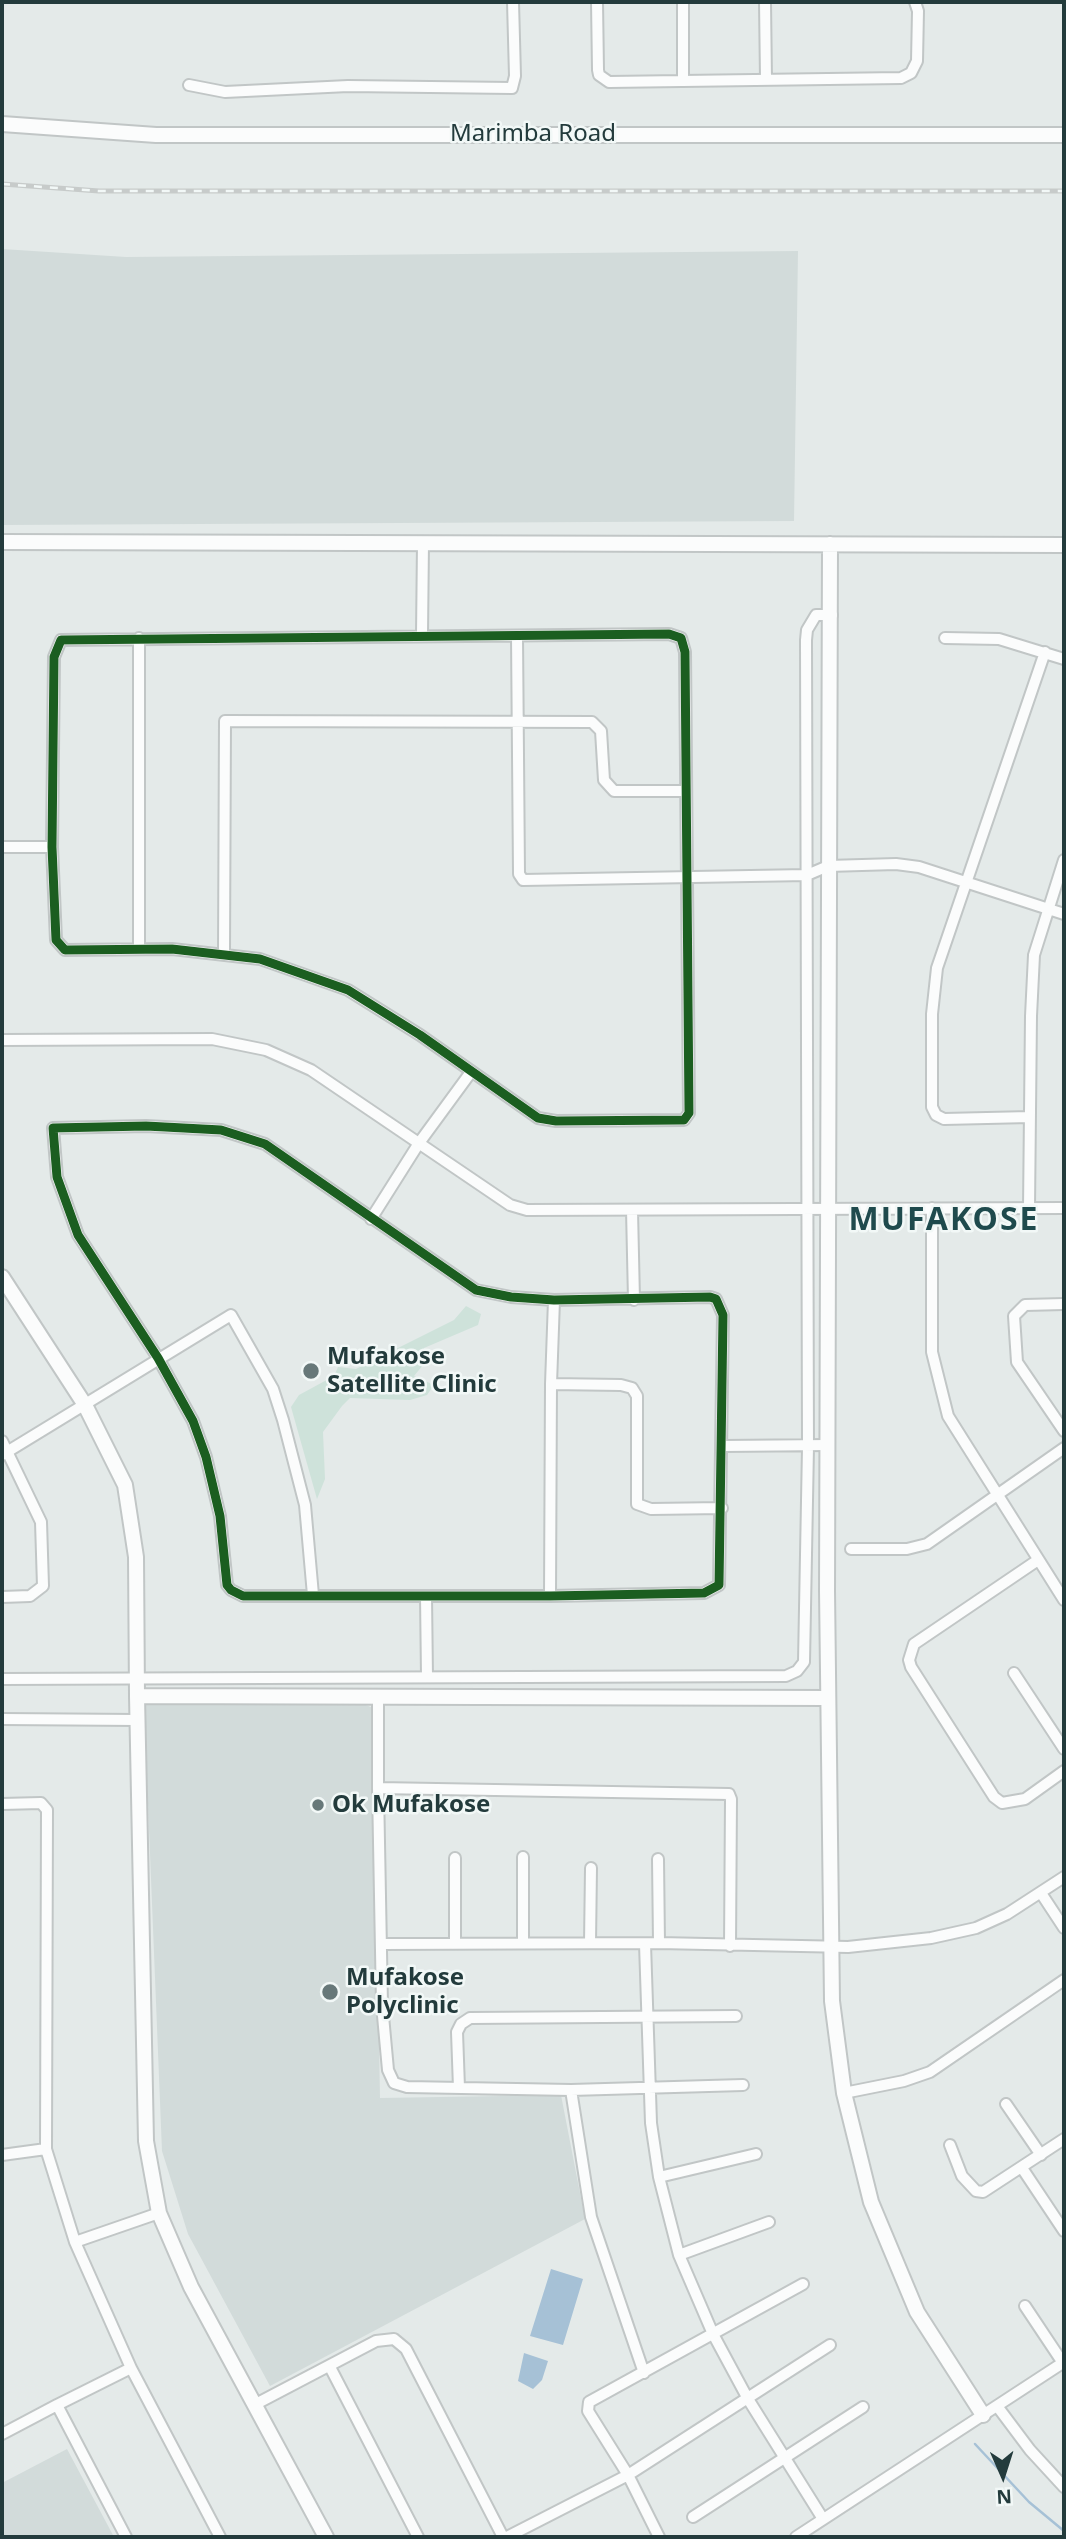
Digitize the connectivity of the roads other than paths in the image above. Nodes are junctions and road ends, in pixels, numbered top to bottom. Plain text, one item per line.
1 (513, 2) edge
2 (597, 2) edge
3 (683, 2) edge
4 (765, 2) edge
5 (915, 2) edge
6 (766, 80) junction
7 (683, 81) junction
8 (189, 85) dead end
9 (2, 124) edge
10 (1064, 135) edge
11 (2, 542) edge
12 (423, 543) junction
13 (830, 544) junction
14 (1064, 545) edge
15 (832, 615) junction
16 (422, 634) junction
17 (517, 636) junction
18 (139, 638) junction
19 (945, 638) dead end
20 (1045, 652) junction
21 (1064, 659) edge
22 (519, 722) junction
23 (686, 792) junction
24 (2, 847) edge
25 (52, 847) junction
26 (1064, 860) edge
27 (828, 866) junction
28 (807, 875) junction
29 (688, 877) junction
30 (967, 885) junction
31 (1048, 909) junction
32 (1064, 914) edge
33 (139, 948) junction
34 (224, 953) junction
35 (2, 1040) edge
36 (471, 1072) junction
37 (1030, 1117) junction
38 (419, 1143) junction
39 (932, 1208) junction
40 (1029, 1208) junction
41 (1064, 1208) edge
42 (808, 1209) junction
43 (828, 1209) junction
44 (632, 1210) junction
45 (370, 1219) junction
46 (2, 1277) edge
47 (554, 1300) junction
48 (634, 1300) junction
49 (1064, 1304) edge
50 (158, 1358) junction
51 (551, 1384) junction
52 (85, 1405) junction
53 (1064, 1431) edge
54 (829, 1445) junction
55 (723, 1446) junction
56 (808, 1447) junction
57 (1064, 1448) edge
58 (4, 1449) edge
59 (997, 1496) junction
60 (722, 1508) junction
61 (851, 1549) dead end
62 (1038, 1560) junction
63 (313, 1594) junction
64 (426, 1596) junction
65 (550, 1596) junction
66 (2, 1597) edge
67 (1064, 1600) edge
68 (1014, 1673) dead end
69 (427, 1677) junction
70 (2, 1679) edge
71 (136, 1680) junction
72 (137, 1696) junction
73 (377, 1697) junction
74 (827, 1698) junction
75 (2, 1719) edge
76 (137, 1720) junction
77 (1064, 1749) edge
78 (1064, 1771) edge
79 (378, 1788) junction
80 (2, 1804) edge
81 (523, 1857) dead end
82 (455, 1858) dead end
83 (658, 1859) dead end
84 (591, 1868) dead end
85 (1064, 1877) edge
86 (1041, 1893) junction
87 (1064, 1928) edge
88 (523, 1942) junction
89 (455, 1943) junction
90 (590, 1943) junction
91 (659, 1943) junction
92 (381, 1944) junction
93 (645, 1944) junction
94 (730, 1947) junction
95 (831, 1948) junction
96 (1064, 1980) edge
97 (736, 2016) dead end
98 (648, 2018) junction
99 (743, 2085) dead end
100 (459, 2088) junction
101 (571, 2090) junction
102 (650, 2090) junction
103 (844, 2092) junction
104 (1006, 2104) dead end
105 (1064, 2139) edge
106 (950, 2145) dead end
107 (46, 2149) junction
108 (756, 2154) dead end
109 (2, 2155) edge
110 (1041, 2155) junction
111 (1022, 2168) junction
112 (659, 2177) junction
113 (159, 2213) junction
114 (769, 2221) dead end
115 (1064, 2231) edge
116 (75, 2242) junction
117 (679, 2255) junction
118 (803, 2284) dead end
119 (1026, 2306) dead end
120 (713, 2334) junction
121 (830, 2345) dead end
122 (1064, 2363) edge
123 (330, 2367) junction
124 (131, 2368) junction
125 (643, 2373) junction
126 (748, 2399) junction
127 (57, 2405) junction
128 (254, 2405) junction
129 (997, 2406) junction
130 (863, 2407) dead end
131 (983, 2416) junction
132 (2, 2434) edge
133 (783, 2458) junction
134 (628, 2476) junction
135 (1064, 2487) edge
136 (693, 2517) dead end
137 (823, 2519) junction
138 (126, 2537) edge
139 (220, 2537) edge
140 (326, 2537) edge
141 (418, 2537) edge
142 (505, 2537) edge
143 (659, 2537) edge
144 (796, 2537) edge

1 - 8 street
2 - 7 street
3 - 7 street
4 - 6 street
5 - 6 street
6 - 7 street
9 - 10 street, Marimba Road
11 - 12 street
12 - 13 street
12 - 16 street
13 - 14 street
13 - 15 street
15 - 27 street
15 - 28 street
16 - 17 street
16 - 18 street
17 - 22 street
17 - 23 street
18 - 25 street
18 - 33 street
19 - 20 street
20 - 21 street
20 - 30 street
22 - 23 street
22 - 29 street
22 - 34 street
23 - 29 street
24 - 25 street
25 - 33 street
26 - 31 street
27 - 28 street
27 - 30 street
27 - 43 street
28 - 29 street
28 - 42 street
29 - 36 street
30 - 31 street
30 - 37 street
31 - 32 street
31 - 37 street
33 - 34 street
34 - 36 street
35 - 38 street
36 - 38 street
37 - 40 street
38 - 44 street
38 - 45 street
39 - 40 street
39 - 43 street
39 - 59 street
40 - 41 street
42 - 43 street
42 - 44 street
42 - 56 street
43 - 54 street
44 - 48 street
45 - 47 street
45 - 50 street
46 - 52 street
47 - 48 street
47 - 51 street
48 - 55 street
49 - 53 street
50 - 52 street
50 - 63 street
50 - 63 street
51 - 60 street
51 - 65 street
52 - 58 street
52 - 71 street
54 - 56 street
54 - 74 street
55 - 56 street
55 - 60 street
56 - 69 street
57 - 59 street
58 - 66 street
59 - 61 street
59 - 62 street
60 - 65 street
62 - 67 street
62 - 78 street
63 - 64 street
64 - 65 street
64 - 69 street
68 - 77 street
69 - 71 street
70 - 71 street
71 - 72 street
72 - 73 street
72 - 76 street
73 - 74 street
73 - 79 street
74 - 95 street
75 - 76 street
76 - 113 street
79 - 92 street
79 - 94 street
80 - 107 street
81 - 88 street
82 - 89 street
83 - 91 street
84 - 90 street
85 - 86 street
86 - 87 street
86 - 95 street
88 - 89 street
88 - 90 street
89 - 92 street
90 - 93 street
91 - 93 street
91 - 94 street
92 - 100 street
93 - 98 street
94 - 95 street
95 - 103 street
96 - 103 street
97 - 98 street
98 - 100 street
98 - 102 street
99 - 102 street
100 - 101 street
101 - 102 street
101 - 125 street
102 - 112 street
103 - 131 street
104 - 110 street
105 - 110 street
106 - 111 street
107 - 109 street
107 - 116 street
108 - 112 street
110 - 111 street
111 - 115 street
112 - 117 street
113 - 116 street
113 - 128 street
114 - 117 street
116 - 124 street
117 - 120 street
118 - 120 street
119 - 122 street
120 - 125 street
120 - 126 street
121 - 126 street
122 - 129 street
123 - 128 street
123 - 141 street
123 - 142 street
124 - 127 street
124 - 139 street
125 - 134 street
126 - 133 street
126 - 134 street
127 - 132 street
127 - 138 street
128 - 140 street
129 - 131 street
129 - 135 street
130 - 133 street
131 - 137 street
133 - 136 street
133 - 137 street
134 - 142 street
134 - 143 street
137 - 144 street

